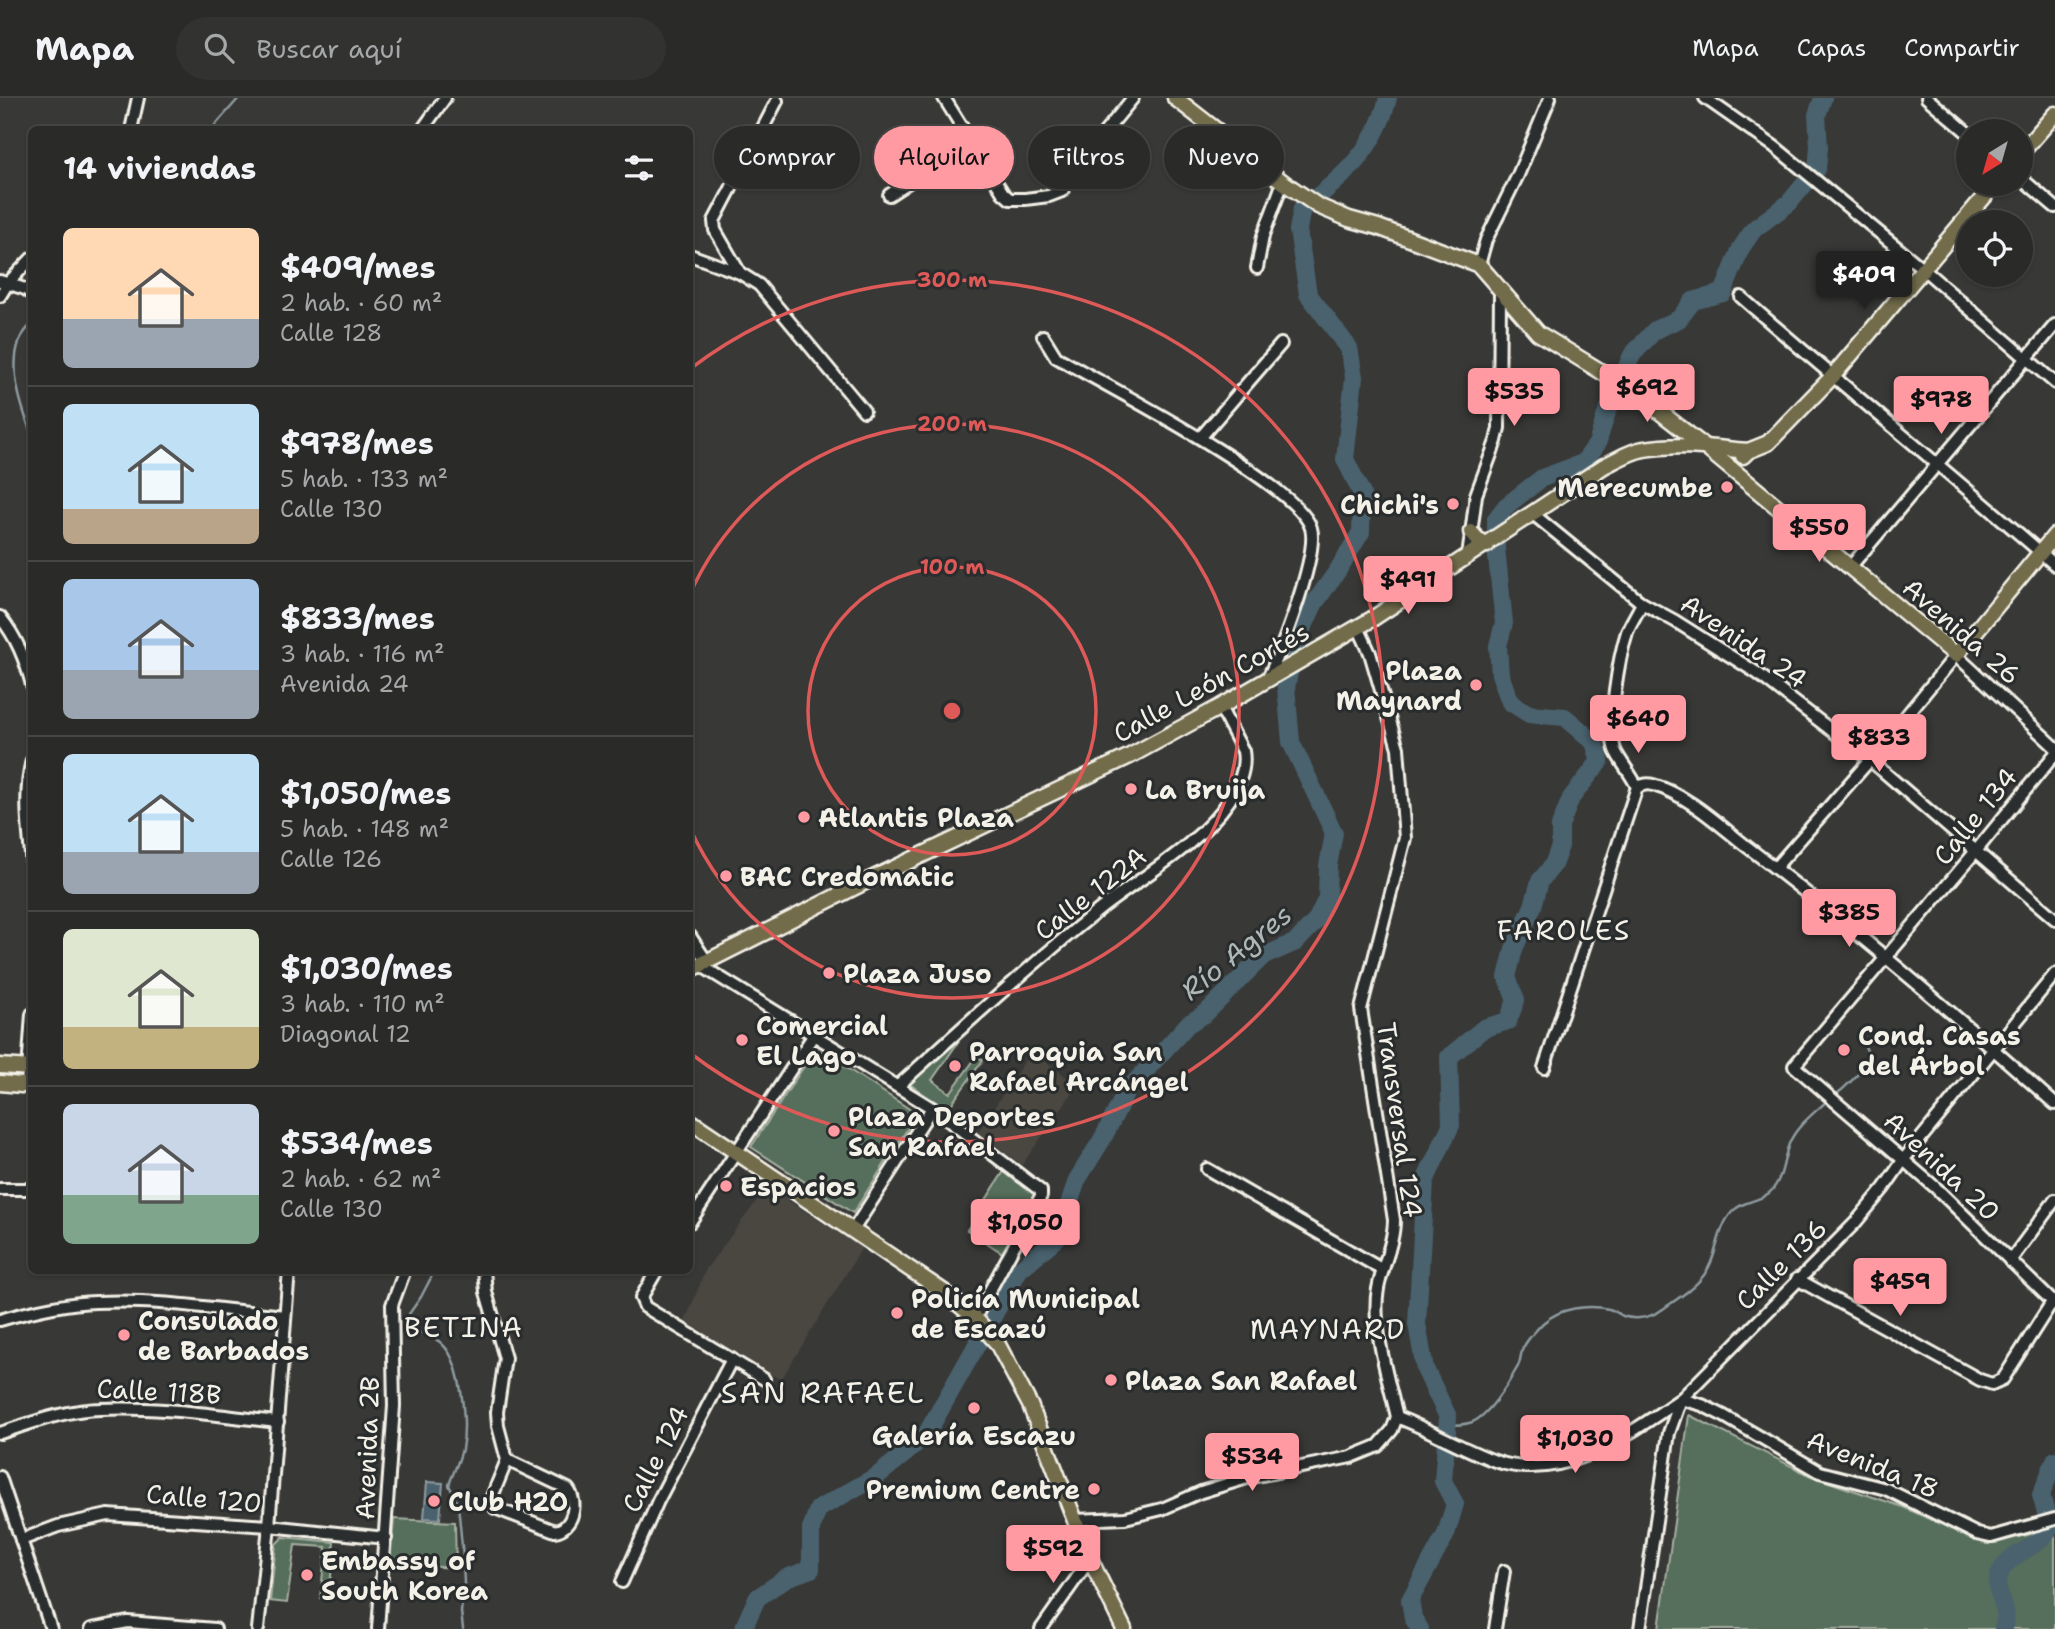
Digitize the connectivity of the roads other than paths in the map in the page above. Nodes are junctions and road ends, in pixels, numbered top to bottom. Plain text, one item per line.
1 (138, 98) edge
2 (445, 98) edge
3 (944, 98) edge
4 (1133, 98) edge
5 (1175, 98) edge
6 (1550, 98) edge
7 (1705, 98) edge
8 (1927, 98) edge
9 (777, 101) dead end
10 (2055, 114) edge
11 (1956, 123) edge
12 (132, 126) edge
13 (425, 126) edge
14 (961, 126) edge
15 (1211, 126) edge
16 (2034, 138) edge
17 (1284, 183) edge
18 (898, 189) edge
19 (1000, 189) edge
20 (1280, 189) edge
21 (2034, 189) edge
22 (889, 195) dead end
23 (1985, 196) edge
24 (2055, 207) edge
25 (693, 256) edge
26 (28, 261) edge
27 (1479, 265) junction
28 (1257, 268) dead end
29 (1922, 268) junction
30 (740, 273) junction
31 (4, 282) edge
32 (28, 291) edge
33 (1500, 292) junction
34 (0, 296) edge
35 (1741, 297) dead end
36 (2055, 325) edge
37 (1043, 336) dead end
38 (1281, 344) dead end
39 (2027, 359) junction
40 (1832, 377) junction
41 (2055, 383) edge
42 (864, 411) dead end
43 (1683, 430) junction
44 (1200, 438) junction
45 (1675, 447) junction
46 (1705, 447) junction
47 (1748, 451) junction
48 (1938, 463) junction
49 (1740, 476) junction
50 (1533, 514) junction
51 (1471, 532) junction
52 (2055, 535) edge
53 (1488, 544) junction
54 (2040, 552) junction
55 (1468, 557) junction
56 (2055, 565) edge
57 (1851, 566) junction
58 (1642, 603) junction
59 (0, 617) edge
60 (1358, 627) junction
61 (1956, 655) junction
62 (28, 672) edge
63 (1273, 677) junction
64 (1220, 707) junction
65 (2055, 747) edge
66 (2055, 754) edge
67 (1870, 760) junction
68 (1637, 787) junction
69 (28, 808) edge
70 (28, 837) edge
71 (1976, 851) junction
72 (1775, 868) junction
73 (2055, 919) edge
74 (693, 946) edge
75 (1885, 959) junction
76 (699, 966) edge
77 (2055, 974) edge
78 (813, 1036) junction
79 (1994, 1050) junction
80 (0, 1066) edge
81 (1794, 1066) joint
82 (28, 1068) edge
83 (1545, 1068) dead end
84 (0, 1083) edge
85 (28, 1086) edge
86 (898, 1086) junction
87 (2055, 1104) edge
88 (932, 1108) junction
89 (693, 1123) edge
90 (735, 1152) junction
91 (1904, 1159) junction
92 (1206, 1169) dead end
93 (0, 1189) edge
94 (28, 1189) edge
95 (2055, 1200) edge
96 (693, 1217) edge
97 (853, 1230) junction
98 (2010, 1261) junction
99 (1383, 1270) junction
100 (289, 1274) edge
101 (404, 1274) edge
102 (484, 1274) edge
103 (655, 1274) edge
104 (1797, 1279) junction
105 (2054, 1303) edge
106 (285, 1316) junction
107 (0, 1320) edge
108 (978, 1322) junction
109 (732, 1359) junction
110 (764, 1379) dead end
111 (1681, 1399) junction
112 (1397, 1417) junction
113 (1649, 1420) junction
114 (278, 1422) junction
115 (0, 1433) edge
116 (1670, 1433) junction
117 (507, 1460) junction
118 (0, 1477) edge
119 (1074, 1520) junction
120 (2055, 1520) edge
121 (269, 1526) junction
122 (386, 1538) junction
123 (20, 1540) junction
124 (1090, 1559) junction
125 (1504, 1571) dead end
126 (622, 1582) dead end
127 (51, 1629) edge
128 (92, 1629) edge
129 (215, 1629) edge
130 (258, 1629) edge
131 (378, 1629) edge
132 (1041, 1629) edge
133 (1124, 1629) edge
134 (1494, 1629) edge
135 (1640, 1629) edge

1 - 12 street
2 - 13 street
3 - 14 street
4 - 19 street
5 - 15 main road
6 - 27 street
7 - 29 street
8 - 11 street
9 - 30 street
10 - 16 main road
17 - 27 main road
18 - 22 street
20 - 28 street
21 - 24 street
23 - 29 main road
25 - 30 street
26 - 31 street
27 - 33 main road, Avenida 26
29 - 39 street
29 - 40 main road
30 - 42 street
31 - 32 street
31 - 34 street
33 - 43 main road, Avenida 26
33 - 51 street
35 - 40 street
36 - 39 street
37 - 44 street
38 - 44 street
39 - 41 street
39 - 48 street
40 - 47 main road
40 - 48 street
43 - 45 main road
43 - 46 main road, Avenida 26
44 - 63 street
45 - 46 main road, Calle León Cortés
45 - 50 main road, Calle León Cortés
46 - 47 main road, Calle León Cortés
46 - 49 main road, Avenida 26
47 - 49 main road
48 - 54 street
48 - 57 street
49 - 57 main road, Avenida 26
50 - 53 main road, Calle León Cortés
50 - 58 street, Avenida 24
51 - 53 main road
51 - 55 street
52 - 54 main road
53 - 55 main road, Calle León Cortés
54 - 56 street
54 - 61 main road
55 - 60 main road, Calle León Cortés
57 - 61 main road, Avenida 26
58 - 67 street, Avenida 24
58 - 68 street
59 - 62 street
60 - 63 main road, Calle León Cortés
60 - 99 street, Transversal 124
61 - 65 street, Avenida 26
61 - 67 street
63 - 64 main road, Calle León Cortés
64 - 76 main road, Calle León Cortés
64 - 86 street, Calle 122A
66 - 71 street, Calle 134
67 - 71 street, Avenida 24
67 - 72 street
68 - 72 street
68 - 83 street
69 - 70 street
71 - 73 street, Avenida 24
71 - 75 street, Calle 134
72 - 75 street
74 - 76 street
75 - 79 street
75 - 81 street, Calle 134
76 - 78 street
77 - 79 street, Calle 136
78 - 86 street
78 - 90 street
79 - 87 street
79 - 91 street, Calle 136
80 - 82 main road
81 - 91 street, Avenida 20
84 - 85 main road
86 - 88 street
88 - 97 street
88 - 108 street
89 - 90 main road
90 - 96 street
90 - 97 main road
91 - 98 street, Avenida 20
91 - 104 street, Calle 136
92 - 99 street
93 - 94 street
95 - 98 street
97 - 108 main road
98 - 105 street, Avenida 20
99 - 112 street, Transversal 124
100 - 106 street
101 - 122 street, Avenida 2B
102 - 117 street
103 - 109 street
104 - 105 street
104 - 111 street, Calle 136
106 - 107 street
106 - 114 street
108 - 119 main road
109 - 110 street
109 - 126 street, Calle 124
111 - 113 street
111 - 116 street, Calle 136
111 - 120 street, Avenida 18
112 - 113 street
112 - 119 street
113 - 116 street
114 - 115 street, Calle 118B
114 - 121 street
116 - 135 street, Calle 136
117 - 117 street
118 - 123 street
119 - 124 main road
121 - 122 street, Calle 120
121 - 123 street, Calle 120
121 - 130 street
122 - 131 street, Avenida 2B
123 - 127 street
124 - 132 street
124 - 133 main road
125 - 134 street
128 - 129 street

